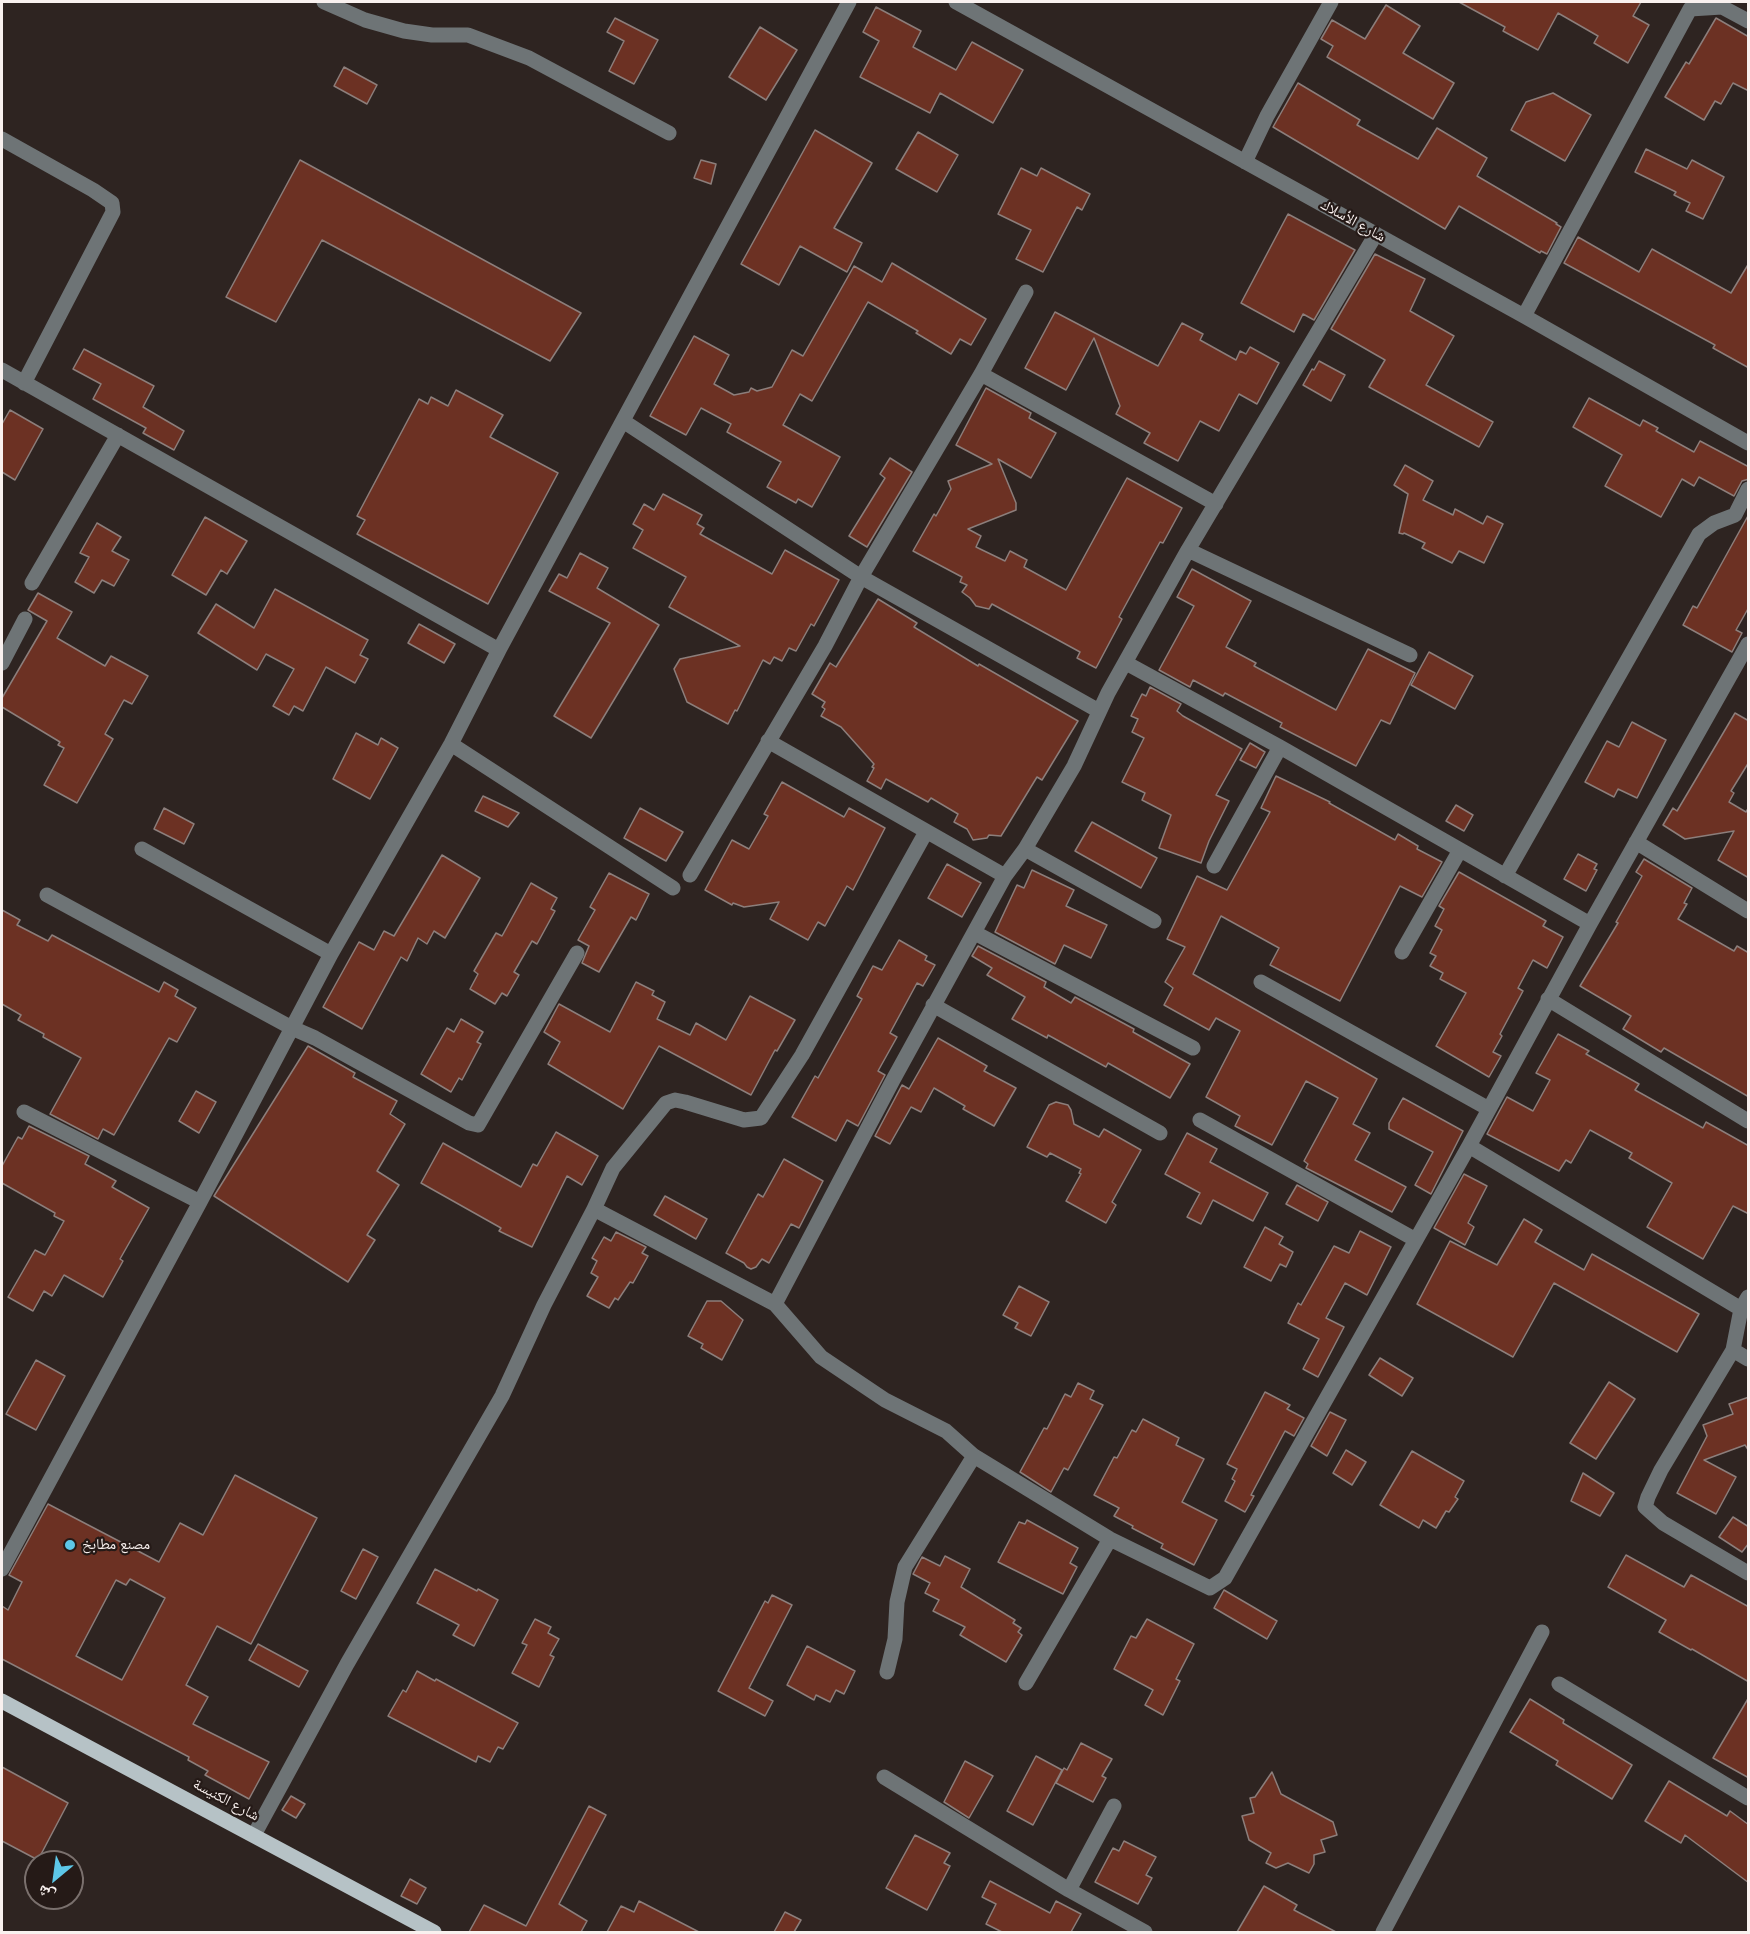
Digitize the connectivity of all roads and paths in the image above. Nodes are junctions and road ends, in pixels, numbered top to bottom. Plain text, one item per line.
1 (324, 2) edge
2 (849, 2) edge
3 (956, 2) edge
4 (1330, 2) edge
5 (1749, 21) edge
6 (669, 133) dead end
7 (2, 140) edge
8 (1245, 162) junction
9 (1376, 234) junction
10 (1026, 292) dead end
11 (1524, 316) junction
12 (981, 374) junction
13 (4, 377) edge
14 (24, 383) junction
15 (623, 421) junction
16 (118, 435) junction
17 (1749, 443) edge
18 (1749, 489) edge
19 (1216, 504) junction
20 (1188, 550) junction
21 (861, 577) junction
22 (32, 583) dead end
23 (25, 619) dead end
24 (1749, 644) edge
25 (499, 650) junction
26 (1410, 656) dead end
27 (2, 663) edge
28 (1126, 663) junction
29 (1742, 671) edge
30 (1099, 711) junction
31 (768, 741) junction
32 (451, 744) junction
33 (1280, 747) junction
34 (926, 832) junction
35 (1636, 842) junction
36 (142, 849) dead end
37 (1025, 849) junction
38 (1460, 850) junction
39 (1214, 866) dead end
40 (690, 875) dead end
41 (1005, 876) junction
42 (1505, 876) junction
43 (673, 888) dead end
44 (46, 895) dead end
45 (1749, 911) edge
46 (1154, 921) dead end
47 (1590, 924) junction
48 (975, 933) junction
49 (1402, 952) dead end
50 (577, 953) dead end
51 (331, 954) junction
52 (1261, 982) dead end
53 (1548, 999) junction
54 (933, 1005) junction
55 (292, 1028) junction
56 (1192, 1048) dead end
57 (1489, 1108) junction
58 (24, 1112) dead end
59 (1200, 1120) dead end
60 (1749, 1120) edge
61 (1160, 1133) dead end
62 (1469, 1146) junction
63 (200, 1202) junction
64 (594, 1209) junction
65 (1416, 1240) junction
66 (1745, 1303) edge
67 (775, 1304) junction
68 (1732, 1350) junction
69 (1749, 1359) edge
70 (974, 1456) junction
71 (1110, 1539) junction
72 (2, 1569) edge
73 (1749, 1574) edge
74 (1542, 1632) dead end
75 (887, 1672) dead end
76 (1026, 1683) dead end
77 (1559, 1684) dead end
78 (2, 1701) edge
79 (884, 1777) dead end
80 (1749, 1798) edge
81 (1114, 1806) dead end
82 (254, 1835) junction
83 (1069, 1890) junction
84 (434, 1932) edge
85 (1145, 1932) edge
86 (1383, 1932) edge

1 - 6 street
2 - 15 street
3 - 8 street, شارع الأسلاك
4 - 8 street
5 - 11 street
7 - 14 street
8 - 9 street, شارع الأسلاك
9 - 11 street, شارع الأسلاك
9 - 19 street
10 - 12 street
11 - 17 street, شارع الأسلاك
12 - 19 street
12 - 21 street
13 - 14 street
14 - 16 street
15 - 21 street
15 - 25 street
16 - 22 street
16 - 25 street
18 - 42 street
19 - 20 street
20 - 26 street
20 - 28 street
21 - 30 street
21 - 31 street
23 - 27 street
24 - 29 street
25 - 32 street
28 - 30 street
28 - 33 street
29 - 35 street
30 - 37 street
31 - 34 street
31 - 40 street
32 - 43 street
32 - 51 street
33 - 38 street
33 - 39 street
34 - 41 street
34 - 64 street
35 - 45 street
35 - 47 street
36 - 51 street
37 - 41 street
37 - 46 street
38 - 42 street
38 - 49 street
41 - 48 street
42 - 47 street
44 - 55 street
47 - 53 street
48 - 54 street
48 - 56 street
50 - 55 street
51 - 55 street
52 - 57 street
53 - 57 street
53 - 60 street
54 - 61 street
54 - 67 street
55 - 63 street
57 - 62 street
58 - 63 street
59 - 65 street
62 - 65 street
62 - 66 street
63 - 72 street
64 - 67 street
64 - 82 street
65 - 71 street
66 - 68 street
67 - 70 street
68 - 69 street
68 - 73 street
70 - 71 street
70 - 75 street
71 - 76 street
74 - 86 street
77 - 80 street
78 - 82 main road, شارع الكنيسة
79 - 83 street
81 - 83 street
82 - 84 main road, شارع الكنيسة
83 - 85 street

